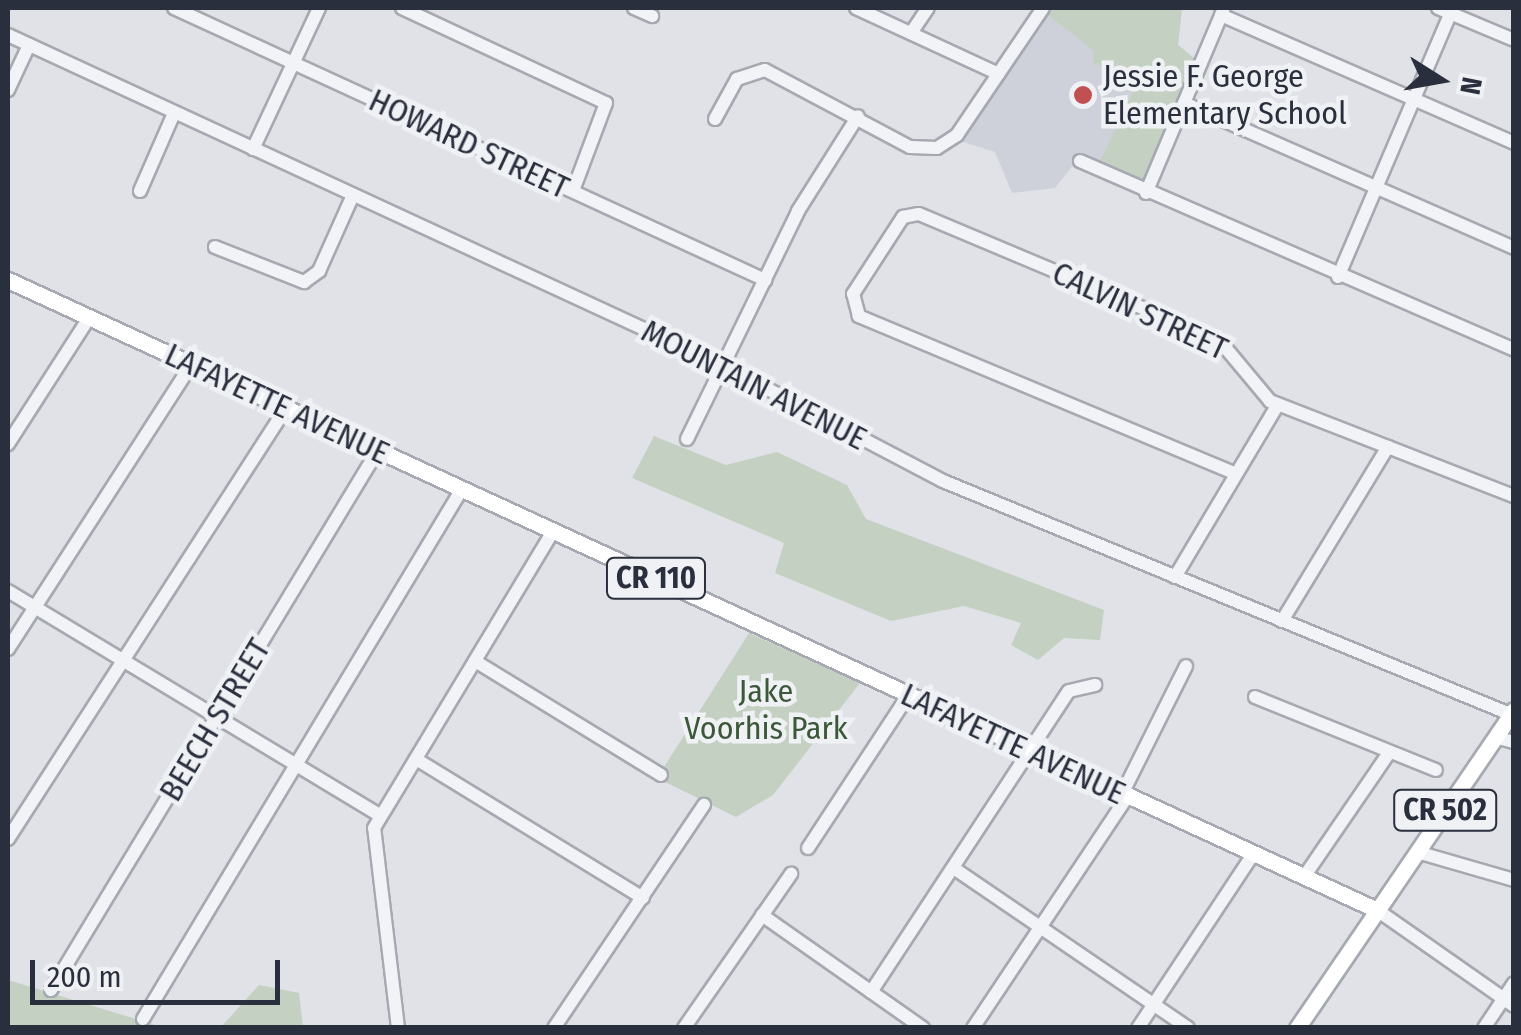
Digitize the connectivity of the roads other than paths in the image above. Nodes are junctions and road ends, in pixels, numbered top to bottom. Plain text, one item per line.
1 (174, 8) edge
2 (319, 8) edge
3 (402, 8) edge
4 (634, 8) edge
5 (856, 8) edge
6 (928, 8) edge
7 (1043, 8) edge
8 (1447, 9) edge
9 (1223, 11) edge
10 (652, 16) dead end
11 (911, 33) junction
12 (8, 34) edge
13 (1514, 40) edge
14 (29, 44) junction
15 (293, 63) junction
16 (998, 74) junction
17 (8, 90) edge
18 (1413, 100) junction
19 (1184, 103) junction
20 (174, 113) junction
21 (858, 116) junction
22 (715, 119) dead end
23 (1514, 143) edge
24 (253, 149) junction
25 (1080, 162) dead end
26 (1376, 188) junction
27 (140, 191) dead end
28 (574, 191) junction
29 (1146, 193) junction
30 (353, 194) junction
31 (215, 247) dead end
32 (1514, 248) edge
33 (1338, 277) junction
34 (8, 280) edge
35 (764, 280) junction
36 (89, 318) junction
37 (1514, 350) edge
38 (192, 365) junction
39 (724, 366) junction
40 (1278, 404) junction
41 (286, 408) junction
42 (688, 439) dead end
43 (8, 444) edge
44 (1388, 447) junction
45 (378, 450) junction
46 (1234, 473) junction
47 (462, 489) junction
48 (1514, 496) edge
49 (553, 531) junction
50 (1176, 577) junction
51 (8, 591) edge
52 (34, 608) junction
53 (1282, 621) junction
54 (8, 649) edge
55 (123, 661) junction
56 (474, 661) junction
57 (1186, 666) dead end
58 (1096, 685) dead end
59 (908, 696) junction
60 (1255, 697) dead end
61 (1512, 712) edge
62 (216, 717) junction
63 (1495, 737) junction
64 (1514, 742) edge
65 (1034, 754) junction
66 (1387, 756) junction
67 (416, 759) junction
68 (296, 765) junction
69 (1436, 770) dead end
70 (661, 775) dead end
71 (1124, 795) junction
72 (704, 805) dead end
73 (379, 816) junction
74 (8, 839) edge
75 (808, 848) dead end
76 (1416, 852) junction
77 (1253, 854) junction
78 (955, 869) junction
79 (791, 874) dead end
80 (1304, 877) junction
81 (1514, 880) edge
82 (643, 898) junction
83 (1377, 910) junction
84 (762, 915) junction
85 (1040, 927) junction
86 (1514, 983) edge
87 (51, 990) dead end
88 (871, 992) junction
89 (1508, 1002) edge
90 (1154, 1004) junction
91 (144, 1019) dead end
92 (398, 1028) edge
93 (554, 1028) edge
94 (684, 1028) edge
95 (922, 1028) edge
96 (973, 1028) edge
97 (1138, 1028) edge
98 (1188, 1028) edge
99 (1297, 1028) edge
100 (1484, 1028) edge

1 - 15 street, HOWARD STREET
2 - 15 street
3 - 28 street
4 - 10 street
5 - 11 street
6 - 11 street
7 - 16 street
8 - 13 street
8 - 18 street
9 - 18 street
9 - 19 street
11 - 16 street
12 - 14 street, MOUNTAIN AVENUE
14 - 17 street
14 - 20 street, MOUNTAIN AVENUE
15 - 24 street
15 - 28 street, HOWARD STREET
16 - 21 street
18 - 23 street
18 - 26 street
19 - 26 street
19 - 29 street
20 - 24 street, MOUNTAIN AVENUE
20 - 27 street
21 - 22 street
21 - 35 street
24 - 30 street, MOUNTAIN AVENUE
25 - 29 street
26 - 32 street
26 - 33 street
28 - 35 street, HOWARD STREET
29 - 33 street
30 - 31 street
30 - 39 street, MOUNTAIN AVENUE
33 - 37 street
34 - 36 main road, LAFAYETTE AVENUE / CR 110
35 - 39 street
36 - 38 main road, LAFAYETTE AVENUE / CR 110
36 - 43 street
38 - 41 main road, LAFAYETTE AVENUE / CR 110
38 - 52 street
39 - 42 street
39 - 50 street, MOUNTAIN AVENUE
40 - 44 street, CALVIN STREET
40 - 46 street
40 - 46 street, CALVIN STREET
41 - 45 main road, LAFAYETTE AVENUE / CR 110
41 - 55 street
44 - 48 street, CALVIN STREET
44 - 53 street
45 - 47 main road, LAFAYETTE AVENUE / CR 110
45 - 62 street, BEECH STREET
46 - 50 street
47 - 49 main road, LAFAYETTE AVENUE / CR 110
47 - 68 street
49 - 56 street
49 - 59 main road, LAFAYETTE AVENUE / CR 110
50 - 53 street, MOUNTAIN AVENUE
51 - 52 street
52 - 54 street
52 - 55 street
53 - 61 street, MOUNTAIN AVENUE
55 - 62 street
55 - 74 street
56 - 67 street
56 - 70 street
57 - 71 street
58 - 65 street
59 - 65 main road, LAFAYETTE AVENUE / CR 110
59 - 75 street
60 - 66 street
61 - 63 main road, CR 502
62 - 68 street
62 - 87 street, BEECH STREET
63 - 64 street
63 - 76 main road, CR 502
65 - 71 main road, LAFAYETTE AVENUE / CR 110
65 - 78 street
66 - 69 street
66 - 80 street
67 - 73 street
67 - 82 street
68 - 73 street
68 - 91 street
71 - 77 main road, LAFAYETTE AVENUE / CR 110
71 - 85 street
72 - 82 street
73 - 92 street
76 - 81 street
76 - 83 main road, CR 502
77 - 80 main road, LAFAYETTE AVENUE / CR 110
77 - 90 street
78 - 85 street
78 - 88 street
79 - 84 street
80 - 83 main road, LAFAYETTE AVENUE / CR 110
82 - 93 street
83 - 89 street, LAFAYETTE AVENUE
83 - 99 main road, CR 502
84 - 88 street
84 - 94 street
85 - 90 street
85 - 96 street
86 - 89 street
88 - 95 street
89 - 100 street
90 - 97 street
90 - 98 street

